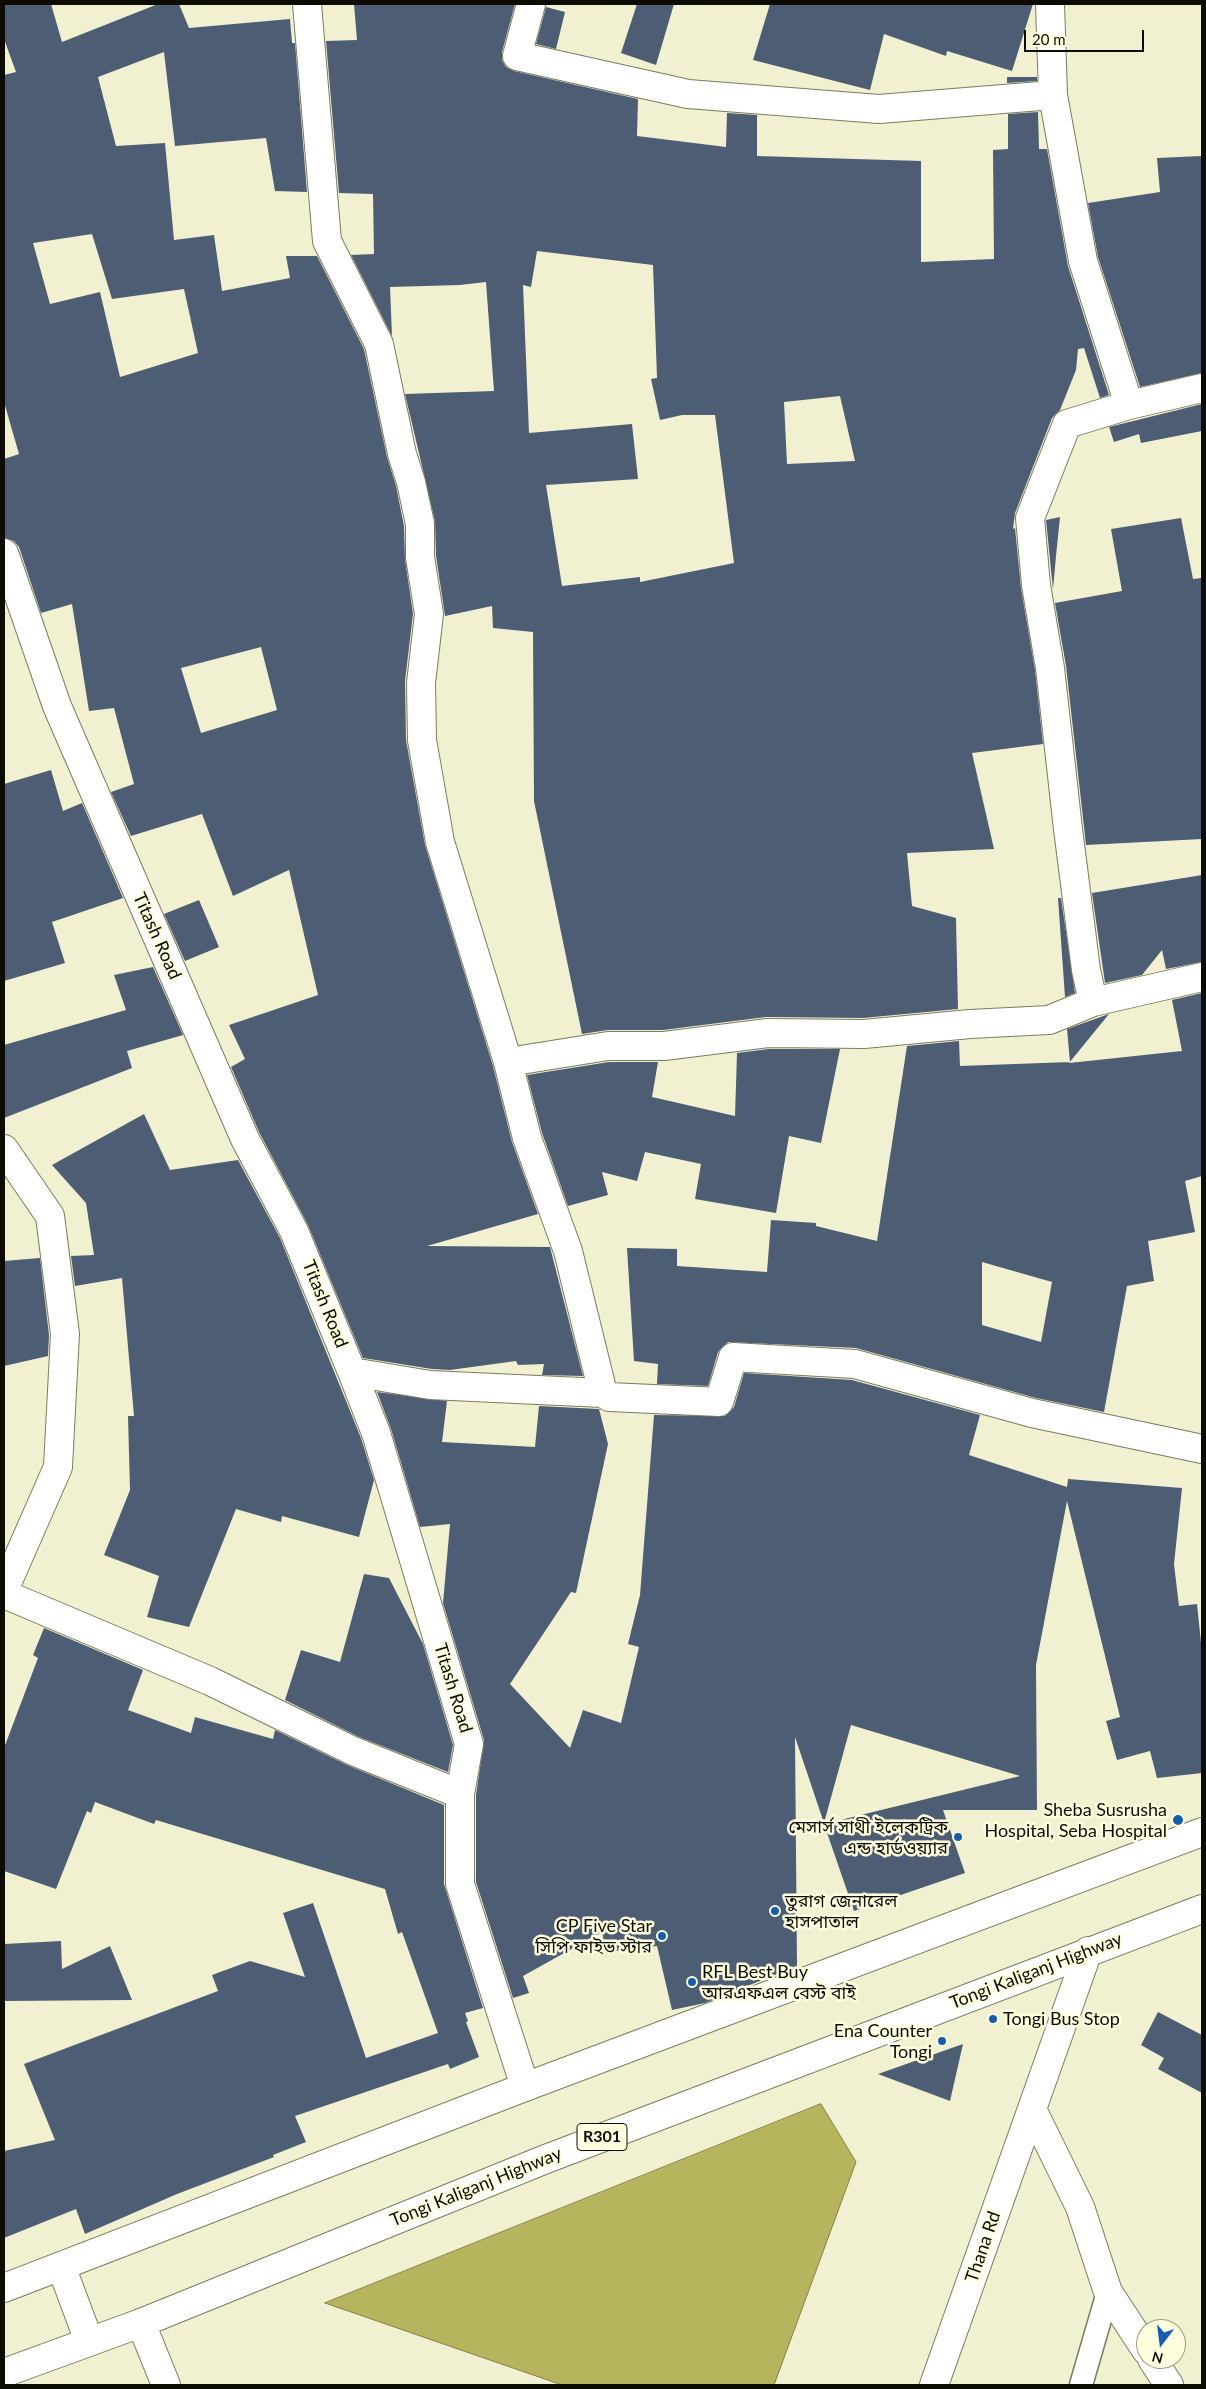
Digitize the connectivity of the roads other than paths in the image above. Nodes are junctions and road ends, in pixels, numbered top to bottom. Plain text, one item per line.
1 (307, 4) edge
2 (531, 4) edge
3 (1050, 4) edge
4 (1053, 95) junction
5 (1202, 388) edge
6 (1129, 405) junction
7 (4, 553) edge
8 (1202, 977) edge
9 (1093, 1002) junction
10 (508, 1062) junction
11 (4, 1150) edge
12 (352, 1372) junction
13 (603, 1393) junction
14 (1202, 1449) edge
15 (4, 1590) edge
16 (4, 1594) edge
17 (460, 1794) junction
18 (1202, 1832) edge
19 (1202, 1909) edge
20 (1088, 1951) junction
21 (525, 2087) junction
22 (1032, 2109) junction
23 (61, 2266) junction
24 (4, 2288) edge
25 (1108, 2292) junction
26 (141, 2323) junction
27 (1136, 2335) edge
28 (89, 2341) junction
29 (1159, 2369) edge
30 (4, 2373) edge
31 (166, 2385) edge
32 (934, 2385) edge
33 (1081, 2385) edge
34 (1169, 2385) edge

1 - 10 street
2 - 4 street
3 - 4 street
4 - 6 street
5 - 6 street
6 - 9 street
7 - 12 street, Titash Road
8 - 9 street
9 - 10 street
10 - 13 street
11 - 15 street
12 - 13 street
12 - 17 street, Titash Road
13 - 14 street
16 - 17 street
17 - 21 street, Titash Road
18 - 21 street
19 - 20 street, Tongi Kaliganj Highway / R301
20 - 22 street, Thana Rd
20 - 26 street, Tongi Kaliganj Highway / R301
21 - 23 street
22 - 25 street
22 - 32 street, Thana Rd
23 - 24 street
23 - 28 street
25 - 27 street
25 - 33 lane
26 - 28 street, Tongi Kaliganj Highway / R301
26 - 31 street
28 - 30 street, Tongi Kaliganj Highway / R301
29 - 34 street

